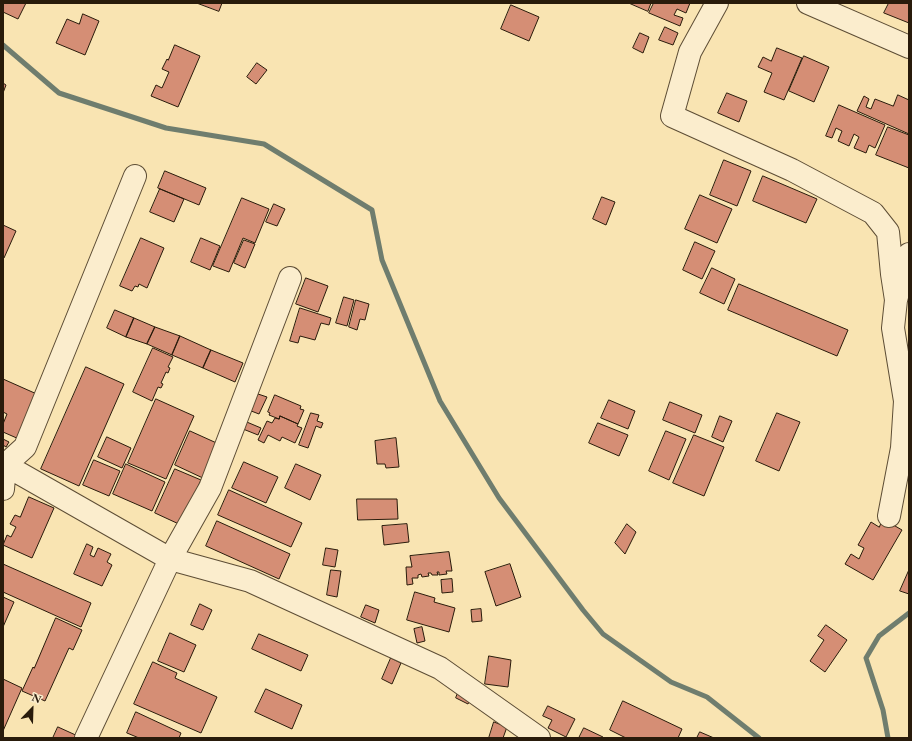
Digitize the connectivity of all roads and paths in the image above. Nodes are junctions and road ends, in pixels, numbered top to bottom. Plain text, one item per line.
1 (717, 3) edge
2 (808, 3) edge
3 (909, 47) edge
4 (135, 176) dead end
5 (909, 254) edge
6 (290, 278) dead end
7 (896, 300) junction
8 (5, 465) junction
9 (3, 489) edge
10 (888, 516) dead end
11 (170, 559) junction
12 (86, 738) edge
13 (539, 738) edge

1 - 7 street
2 - 3 street
4 - 8 street
5 - 7 street
6 - 11 street
7 - 10 street
8 - 9 street
8 - 11 street
11 - 12 street
11 - 13 street

